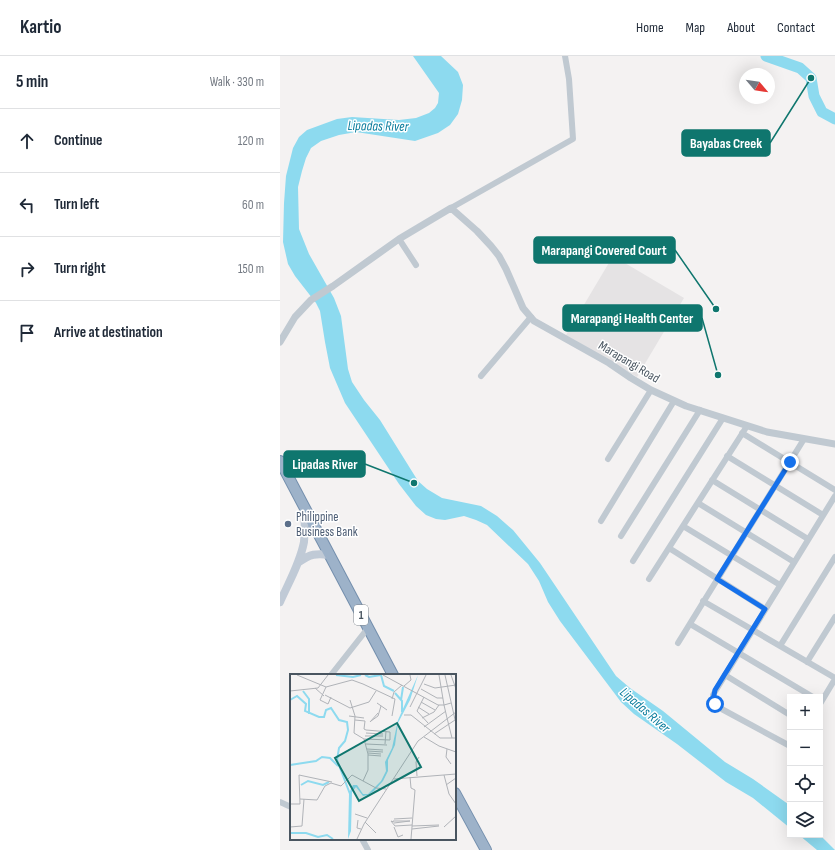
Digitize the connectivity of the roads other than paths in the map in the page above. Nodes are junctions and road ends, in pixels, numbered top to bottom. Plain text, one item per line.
1 (565, 56) edge
2 (452, 208) junction
3 (399, 239) junction
4 (416, 264) dead end
5 (531, 317) junction
6 (280, 342) edge
7 (481, 376) dead end
8 (652, 390) junction
9 (674, 401) junction
10 (700, 410) junction
11 (723, 418) junction
12 (747, 426) junction
13 (742, 433) junction
14 (804, 439) junction
15 (835, 444) edge
16 (728, 456) junction
17 (608, 459) dead end
18 (280, 461) edge
19 (790, 462) junction
20 (712, 480) junction
21 (775, 486) junction
22 (835, 490) edge
23 (835, 496) edge
24 (698, 503) junction
25 (304, 507) junction
26 (760, 509) junction
27 (823, 515) junction
28 (601, 520) dead end
29 (683, 526) junction
30 (746, 532) junction
31 (621, 536) dead end
32 (808, 539) junction
33 (669, 548) junction
34 (330, 555) junction
35 (731, 556) junction
36 (835, 557) edge
37 (632, 562) dead end
38 (794, 562) junction
39 (298, 563) junction
40 (649, 579) dead end
41 (717, 579) junction
42 (780, 585) junction
43 (703, 601) junction
44 (280, 602) edge
45 (765, 609) junction
46 (835, 617) edge
47 (690, 624) junction
48 (368, 628) junction
49 (752, 630) junction
50 (678, 644) dead end
51 (780, 646) junction
52 (738, 653) junction
53 (807, 662) junction
54 (332, 674) edge
55 (392, 674) edge
56 (725, 675) junction
57 (835, 679) edge
58 (808, 694) edge
59 (823, 697) edge
60 (787, 713) edge
61 (787, 744) edge
62 (456, 795) edge
63 (280, 802) edge
64 (290, 807) edge
65 (363, 840) edge
66 (368, 850) edge
67 (486, 850) edge

1 - 2 street
2 - 3 street
2 - 5 street, Marapangi Road
3 - 4 street
3 - 6 street
5 - 7 street
5 - 8 street, Marapangi Road
8 - 9 street, Marapangi Road
8 - 17 street
9 - 10 street, Marapangi Road
9 - 28 street
10 - 11 street, Marapangi Road
10 - 31 street
11 - 12 street, Marapangi Road
11 - 37 street
12 - 13 street
12 - 14 street, Marapangi Road
13 - 16 street
13 - 19 street
14 - 15 street, Marapangi Road
14 - 19 street
16 - 20 street
16 - 21 street
18 - 25 highway, 1
19 - 21 street
19 - 22 street
20 - 24 street
20 - 26 street
21 - 26 street
21 - 27 street
23 - 27 street
24 - 29 street
24 - 30 street
25 - 34 highway, 1
25 - 39 main road
26 - 30 street
26 - 32 street
27 - 32 street
29 - 33 street
29 - 35 street
30 - 35 street
30 - 38 street
32 - 38 street
33 - 40 street
33 - 41 street
34 - 39 main road
34 - 48 highway, 1
35 - 41 street
35 - 42 street
36 - 51 street
38 - 42 street
39 - 44 main road
41 - 43 street
41 - 45 street
42 - 45 street
43 - 47 street
43 - 49 street
45 - 49 street
46 - 53 street
47 - 50 street
47 - 52 street
48 - 54 street
48 - 55 highway, 1
49 - 51 street
49 - 52 street
51 - 53 street
52 - 56 street
52 - 58 street
53 - 57 street
56 - 60 street
56 - 61 street
57 - 59 street
62 - 67 highway
63 - 64 street
65 - 66 street

